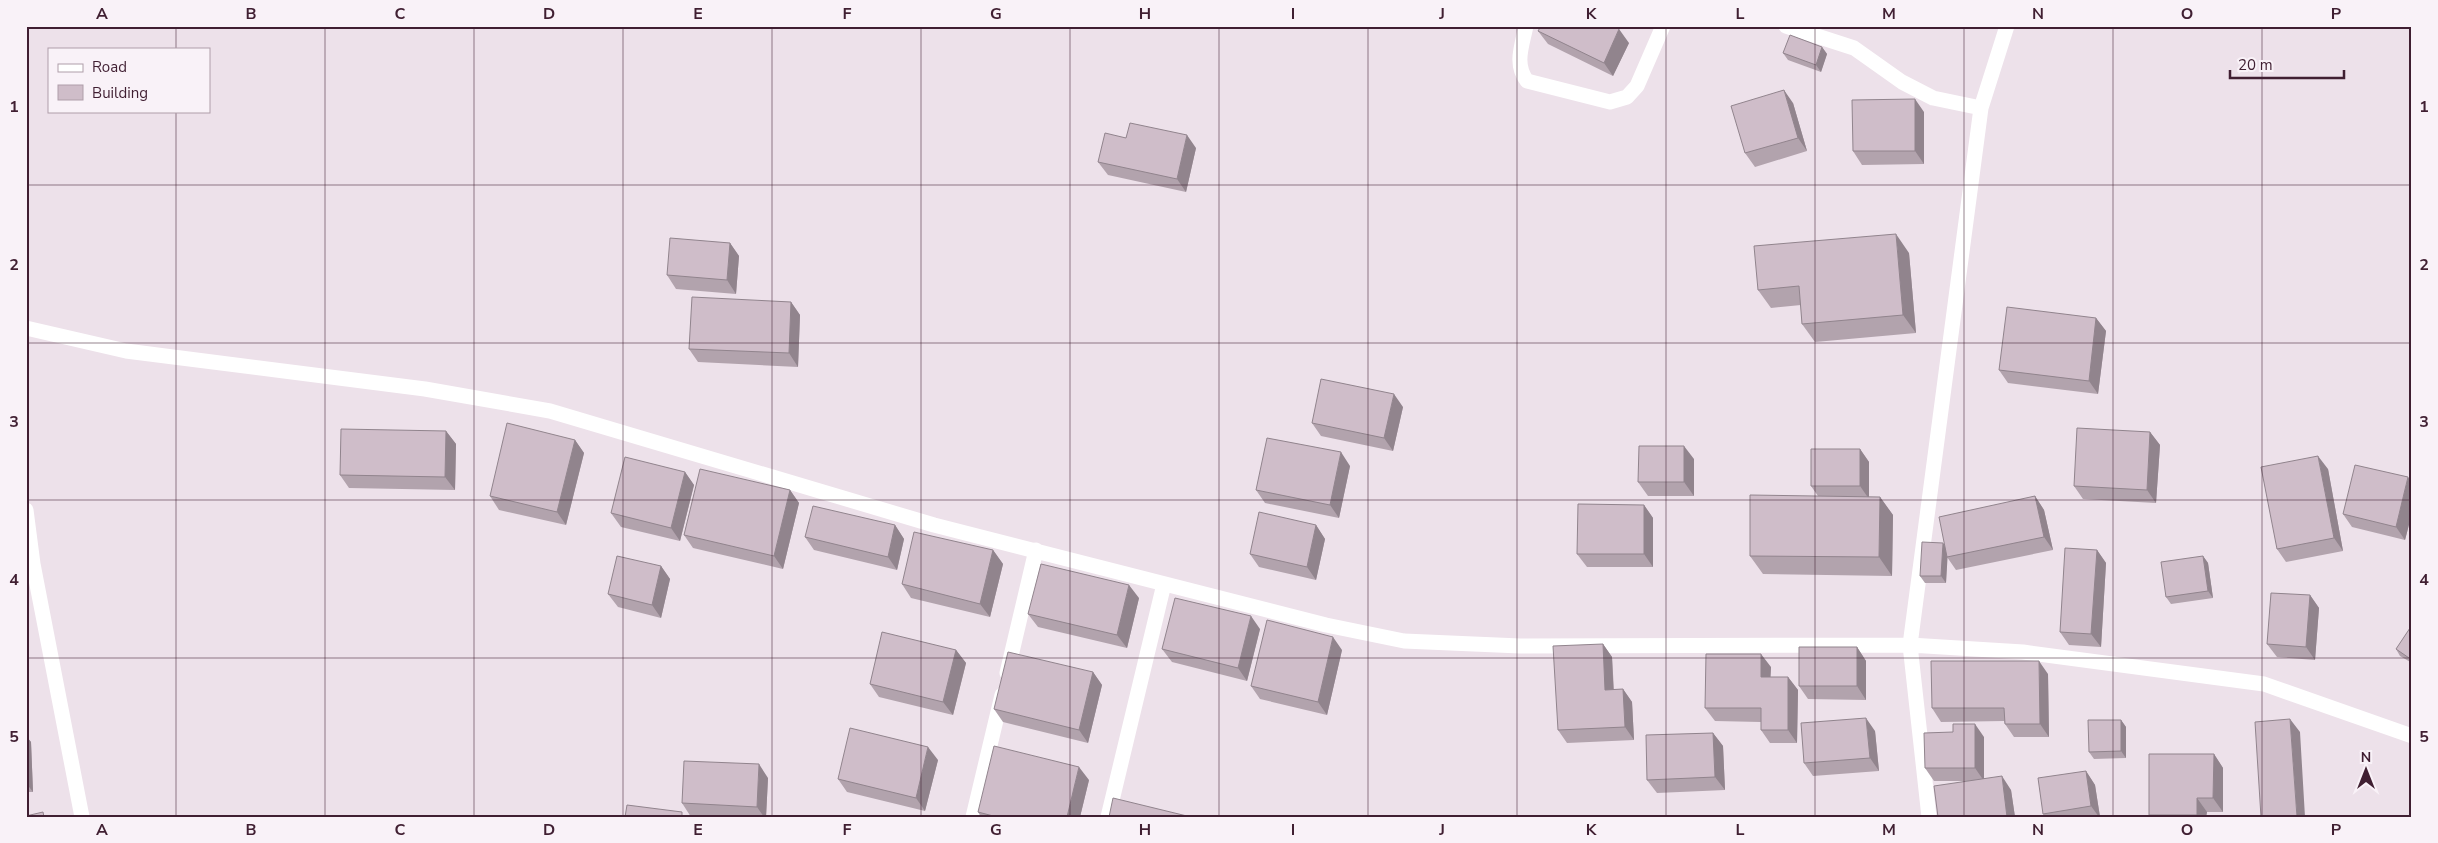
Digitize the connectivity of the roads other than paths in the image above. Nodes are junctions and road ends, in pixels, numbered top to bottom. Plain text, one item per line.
1 (1526, 26) edge
2 (1663, 26) edge
3 (1786, 26) edge
4 (2007, 26) edge
5 (1981, 108) junction
6 (26, 328) edge
7 (26, 510) edge
8 (1036, 550) junction
9 (1164, 584) junction
10 (1910, 645) junction
11 (2412, 736) edge
12 (82, 817) edge
13 (973, 817) edge
14 (1108, 817) edge
15 (1929, 817) edge

1 - 2 street
3 - 5 street
4 - 5 street
5 - 10 street
6 - 8 street
7 - 12 street
8 - 9 street
8 - 13 street
9 - 10 street
9 - 14 street
10 - 11 street
10 - 15 street

